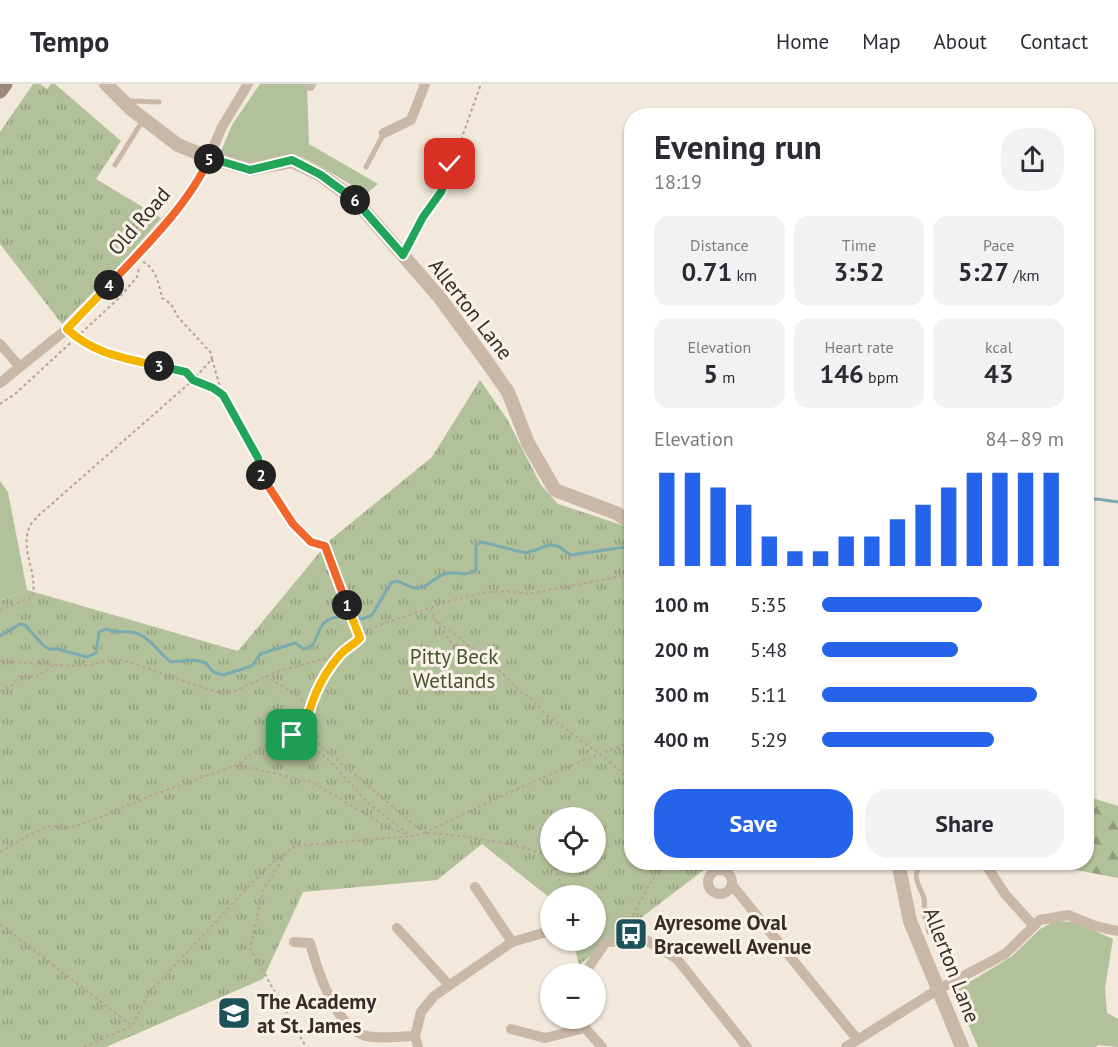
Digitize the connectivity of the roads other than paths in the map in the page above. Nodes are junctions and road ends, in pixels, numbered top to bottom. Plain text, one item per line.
1 (106, 84) edge
2 (248, 84) edge
3 (425, 84) edge
4 (124, 102) junction
5 (159, 102) dead end
6 (144, 119) junction
7 (384, 134) joint
8 (210, 158) junction
9 (115, 165) dead end
10 (366, 167) dead end
11 (0, 344) edge
12 (20, 367) junction
13 (0, 383) edge
14 (624, 518) edge
15 (900, 870) edge
16 (918, 870) edge
17 (989, 870) edge
18 (732, 885) junction
19 (475, 887) dead end
20 (1033, 925) junction
21 (398, 928) dead end
22 (1118, 931) edge
23 (929, 932) dead end
24 (540, 934) edge
25 (294, 942) dead end
26 (512, 942) junction
27 (592, 963) edge
28 (449, 985) junction
29 (937, 990) junction
30 (511, 1029) dead end
31 (568, 1029) edge
32 (588, 1029) edge
33 (857, 1039) junction
34 (417, 1041) edge
35 (602, 1047) edge
36 (747, 1047) edge
37 (846, 1047) edge
38 (962, 1047) edge

1 - 4 street, Allerton Lane
2 - 8 street, Old Road
3 - 7 street
4 - 5 lane
4 - 6 street, Allerton Lane
6 - 8 street, Allerton Lane
6 - 9 lane
7 - 10 lane
8 - 12 street, Old Road
8 - 14 street, Allerton Lane
11 - 12 street
12 - 13 street, Old Road
15 - 29 street, Allerton Lane
16 - 23 lane
17 - 20 street
18 - 18 street
18 - 33 street
19 - 26 street
20 - 22 street
20 - 29 street
21 - 28 street
24 - 26 street
25 - 34 street
26 - 28 street
27 - 36 street
28 - 34 street
29 - 33 street
29 - 38 street, Allerton Lane
30 - 31 street
32 - 35 street
33 - 37 street

